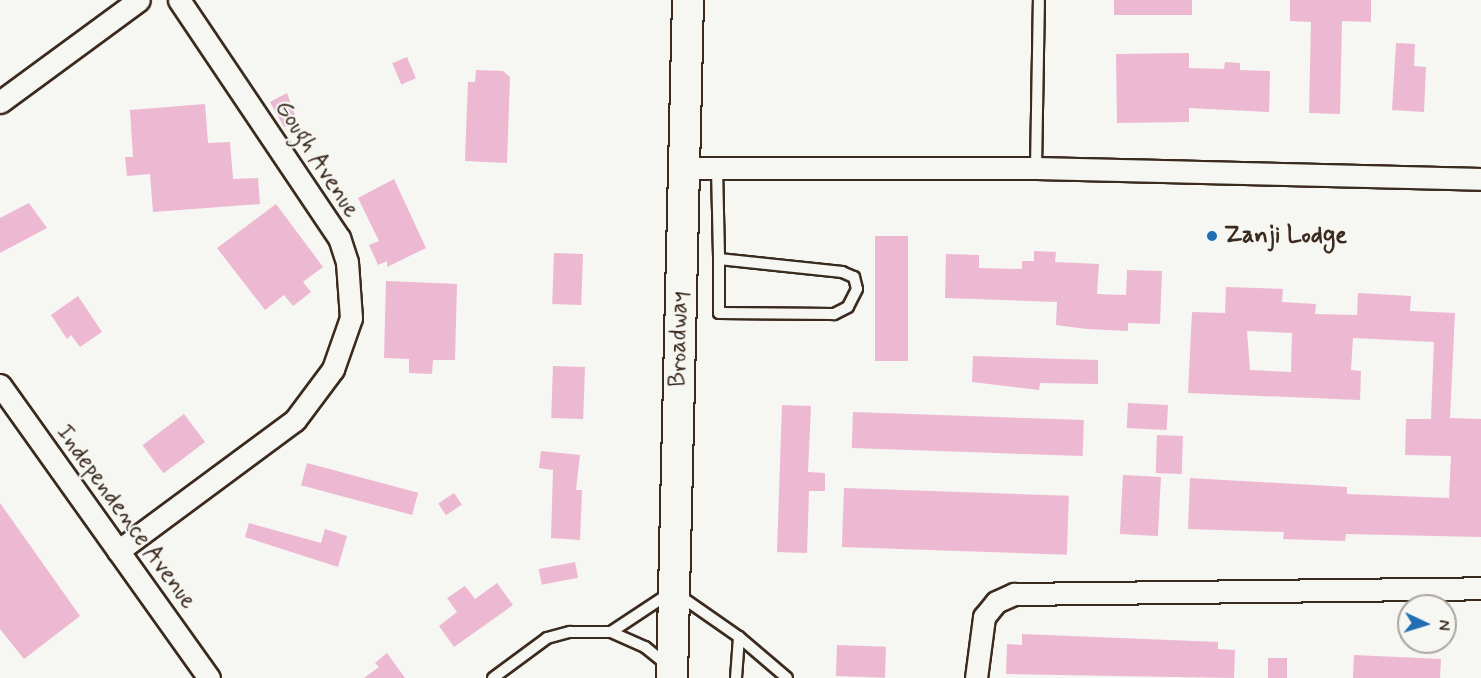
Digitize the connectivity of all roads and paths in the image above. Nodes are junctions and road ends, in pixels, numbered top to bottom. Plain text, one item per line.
1 (139, 0) edge
2 (179, 0) edge
3 (688, 0) edge
4 (1039, 1) edge
5 (0, 102) edge
6 (682, 168) junction
7 (717, 168) junction
8 (1036, 168) junction
9 (1481, 179) edge
10 (719, 259) junction
11 (0, 385) edge
12 (118, 551) junction
13 (1481, 588) edge
14 (673, 591) junction
15 (611, 632) junction
16 (739, 637) junction
17 (672, 673) edge
18 (209, 678) edge
19 (493, 678) edge
20 (736, 678) edge
21 (787, 678) edge
22 (976, 678) edge

1 - 5 street
2 - 12 street, Gough Avenue
3 - 6 main road, Broadway
4 - 8 lane
6 - 7 street
6 - 14 main road, Broadway
7 - 8 street
7 - 10 lane
8 - 9 street
10 - 10 lane
11 - 12 street, Independence Avenue
12 - 18 street, Independence Avenue
13 - 22 street
14 - 15 lane
14 - 16 lane
14 - 17 main road, Broadway
15 - 17 lane
15 - 19 lane
16 - 20 lane
16 - 21 lane

